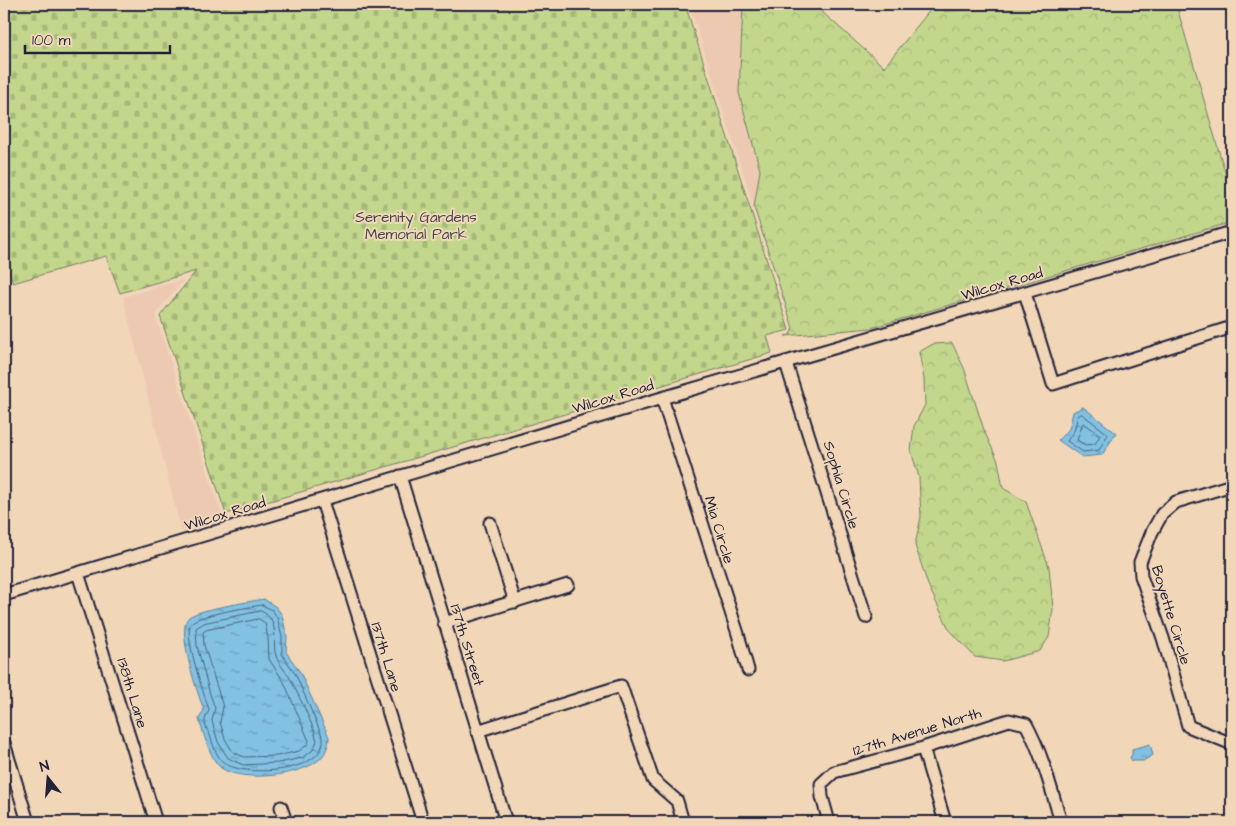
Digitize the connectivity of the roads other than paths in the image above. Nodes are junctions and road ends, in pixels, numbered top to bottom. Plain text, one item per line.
1 (1232, 232) edge
2 (1026, 293) junction
3 (1232, 327) edge
4 (786, 362) junction
5 (662, 398) junction
6 (400, 476) junction
7 (1232, 485) edge
8 (322, 501) junction
9 (490, 523) dead end
10 (78, 573) junction
11 (568, 585) dead end
12 (4, 595) edge
13 (515, 602) junction
14 (866, 617) dead end
15 (444, 623) junction
16 (748, 670) dead end
17 (478, 731) junction
18 (4, 743) edge
19 (1232, 744) edge
20 (923, 748) junction
21 (281, 806) dead end
22 (28, 822) edge
23 (156, 822) edge
24 (286, 822) edge
25 (423, 822) edge
26 (506, 822) edge
27 (683, 822) edge
28 (829, 822) edge
29 (945, 822) edge
30 (1061, 822) edge

1 - 2 street, Wilcox Road
2 - 3 street
2 - 4 street, Wilcox Road
4 - 5 street, Wilcox Road
4 - 14 street, Sophia Circle
5 - 6 street, Wilcox Road
5 - 16 street, Mia Circle
6 - 8 street, Wilcox Road
6 - 15 street, 137th Street
7 - 19 street, Boyette Circle
8 - 10 street, Wilcox Road
8 - 25 street, 137th Lane
9 - 13 street
10 - 12 street, Wilcox Road
10 - 23 street, 138th Lane
11 - 13 street
13 - 15 street
15 - 17 street, 137th Street
17 - 26 street, 137th Street
17 - 27 street
18 - 22 street
20 - 28 street, 127th Avenue North
20 - 29 street
20 - 30 street, 127th Avenue North
21 - 24 street

